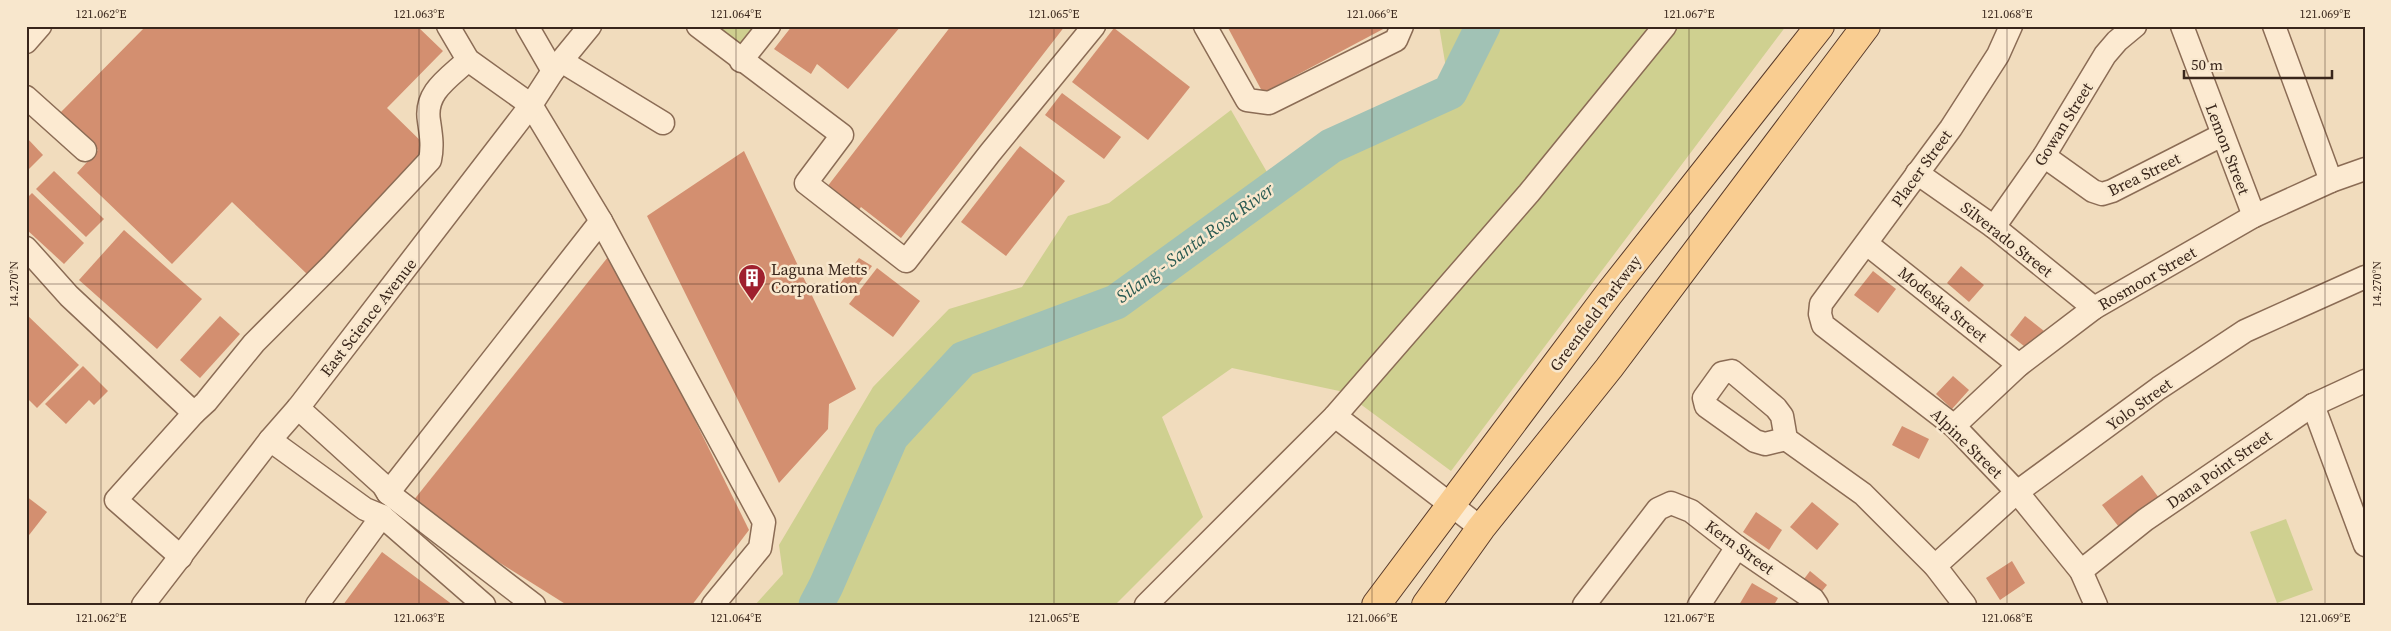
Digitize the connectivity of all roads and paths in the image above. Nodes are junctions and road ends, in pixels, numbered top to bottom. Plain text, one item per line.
1 (40, 26) edge
2 (527, 26) edge
3 (590, 26) edge
4 (698, 26) edge
5 (768, 26) edge
6 (1094, 26) edge
7 (1205, 26) edge
8 (1402, 26) edge
9 (1665, 26) edge
10 (1820, 26) edge
11 (1866, 26) edge
12 (2011, 26) edge
13 (2135, 26) edge
14 (2182, 26) edge
15 (2274, 26) edge
16 (447, 27) edge
17 (26, 42) edge
18 (468, 60) junction
19 (741, 60) junction
20 (558, 66) junction
21 (26, 97) edge
22 (531, 105) junction
23 (663, 123) dead end
24 (2222, 135) junction
25 (85, 150) dead end
26 (2044, 156) junction
27 (2365, 169) edge
28 (1917, 173) junction
29 (2331, 181) junction
30 (2254, 216) junction
31 (601, 221) junction
32 (1994, 227) junction
33 (1867, 244) junction
34 (26, 248) edge
35 (2365, 277) edge
36 (1821, 304) joint
37 (2094, 308) junction
38 (2019, 365) junction
39 (2365, 381) edge
40 (2313, 405) junction
41 (298, 408) junction
42 (194, 413) junction
43 (1335, 416) junction
44 (1954, 426) junction
45 (1786, 439) dead end
46 (270, 440) junction
47 (2017, 492) junction
48 (388, 493) junction
49 (1452, 505) junction
50 (382, 516) junction
51 (1481, 528) junction
52 (2365, 545) edge
53 (1737, 547) junction
54 (181, 557) junction
55 (1935, 566) junction
56 (2081, 571) junction
57 (143, 605) edge
58 (316, 605) edge
59 (484, 605) edge
60 (534, 605) edge
61 (713, 605) edge
62 (1146, 605) edge
63 (1376, 605) edge
64 (1426, 605) edge
65 (1584, 605) edge
66 (1699, 605) edge
67 (1817, 605) edge
68 (1965, 605) edge
69 (2096, 605) edge

1 - 17 street
2 - 20 street
3 - 20 street, East Science Avenue
4 - 19 street
5 - 19 street
6 - 19 street
7 - 8 street
9 - 43 street
10 - 49 main road, Greenfield Parkway
11 - 51 main road
12 - 28 street, Placer Street
13 - 26 street, Gowan Street
14 - 24 street, Lemon Street
15 - 29 street
16 - 18 street
18 - 22 street
18 - 42 street
20 - 22 street, East Science Avenue
20 - 23 street
21 - 25 street
22 - 31 street
22 - 41 street, East Science Avenue
24 - 26 street, Brea Street
24 - 30 street, Lemon Street
26 - 32 street, Gowan Street
27 - 29 street, Rosmoor Street
28 - 32 street, Silverado Street
28 - 33 street, Placer Street
29 - 30 street, Rosmoor Street
30 - 37 street, Rosmoor Street
31 - 48 street
31 - 61 street
32 - 37 street, Silverado Street
33 - 36 street, Placer Street
33 - 38 street, Modeska Street
34 - 42 street
35 - 47 street, Yolo Street
36 - 44 street, Alpine Street
37 - 38 street, Rosmoor Street
38 - 44 street, Rosmoor Street
39 - 40 street, Dana Point Street
40 - 52 street
40 - 56 street, Dana Point Street
41 - 46 street, East Science Avenue
41 - 48 street
42 - 54 street
43 - 49 street
43 - 62 street
44 - 47 street, Alpine Street
45 - 55 street
46 - 50 street
46 - 54 street, East Science Avenue
47 - 55 street, Yolo Street
47 - 56 street, Alpine Street
48 - 60 street
49 - 51 street
49 - 63 main road, Greenfield Parkway
50 - 58 street
50 - 59 street
51 - 64 main road
53 - 65 street, Kern Street
53 - 66 street
53 - 67 street, Kern Street
54 - 57 street, East Science Avenue
55 - 68 street
56 - 69 street, Alpine Street

